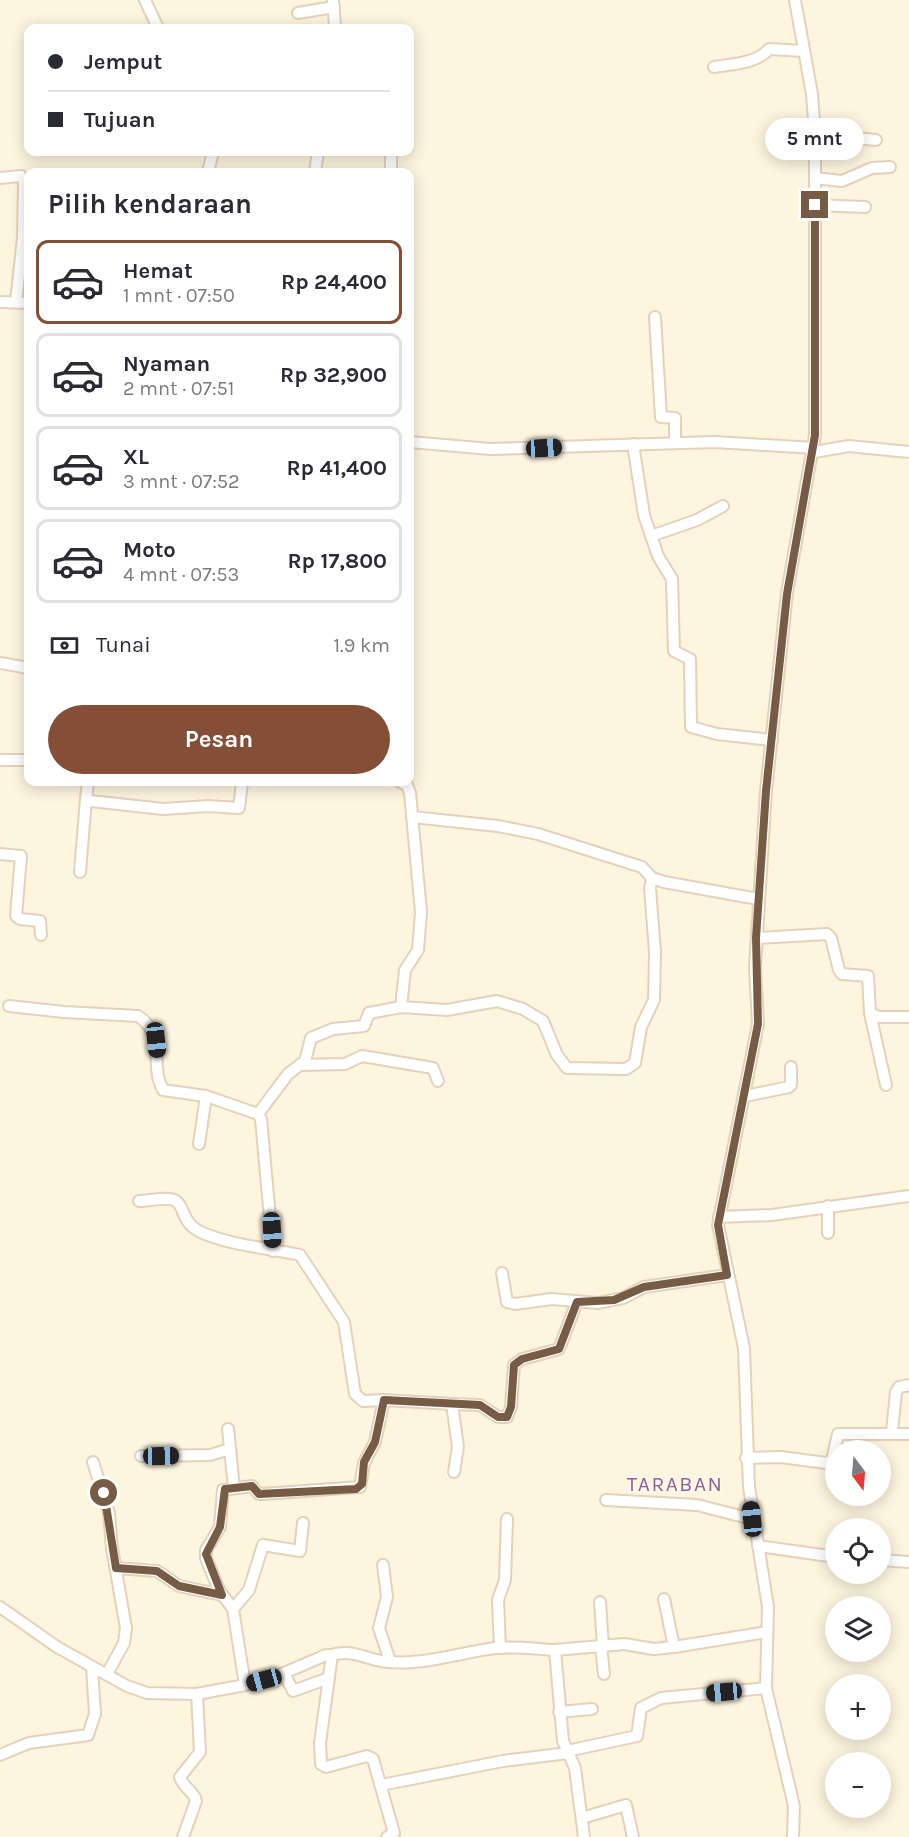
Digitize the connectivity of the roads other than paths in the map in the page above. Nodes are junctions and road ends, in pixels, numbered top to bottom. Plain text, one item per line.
1 (145, 0) edge
2 (795, 0) edge
3 (334, 4) edge
4 (298, 13) dead end
5 (156, 24) edge
6 (336, 24) edge
7 (804, 51) junction
8 (714, 67) dead end
9 (815, 134) junction
10 (876, 140) dead end
11 (890, 167) dead end
12 (0, 178) edge
13 (815, 178) junction
14 (24, 185) edge
15 (815, 205) junction
16 (865, 207) dead end
17 (24, 232) edge
18 (0, 302) edge
19 (15, 302) junction
20 (24, 303) edge
21 (655, 317) dead end
22 (414, 442) edge
23 (675, 443) junction
24 (633, 444) junction
25 (814, 450) junction
26 (909, 452) edge
27 (723, 506) dead end
28 (651, 536) junction
29 (0, 663) edge
30 (24, 667) edge
31 (772, 740) junction
32 (0, 760) edge
33 (24, 760) edge
34 (88, 786) edge
35 (242, 786) edge
36 (405, 786) edge
37 (86, 799) junction
38 (412, 817) junction
39 (0, 854) edge
40 (81, 872) dead end
41 (652, 878) junction
42 (758, 898) junction
43 (41, 935) dead end
44 (756, 938) junction
45 (9, 1006) dead end
46 (401, 1008) junction
47 (870, 1013) junction
48 (909, 1017) edge
49 (301, 1065) junction
50 (791, 1067) dead end
51 (438, 1081) dead end
52 (886, 1085) dead end
53 (206, 1096) junction
54 (744, 1096) junction
55 (258, 1114) junction
56 (199, 1144) dead end
57 (909, 1196) edge
58 (139, 1201) dead end
59 (828, 1206) junction
60 (719, 1217) junction
61 (828, 1233) dead end
62 (273, 1251) junction
63 (502, 1273) dead end
64 (727, 1275) junction
65 (577, 1302) junction
66 (909, 1384) edge
67 (384, 1400) junction
68 (452, 1404) junction
69 (228, 1430) dead end
70 (892, 1432) junction
71 (909, 1434) edge
72 (230, 1449) junction
73 (141, 1456) dead end
74 (746, 1458) junction
75 (93, 1462) dead end
76 (454, 1472) dead end
77 (234, 1488) junction
78 (606, 1500) dead end
79 (507, 1519) dead end
80 (752, 1519) junction
81 (303, 1523) dead end
82 (758, 1546) junction
83 (825, 1555) edge
84 (891, 1561) edge
85 (909, 1562) edge
86 (382, 1565) dead end
87 (116, 1568) junction
88 (222, 1595) junction
89 (664, 1599) dead end
90 (600, 1602) dead end
91 (0, 1607) edge
92 (234, 1609) junction
93 (767, 1632) junction
94 (602, 1646) junction
95 (674, 1647) junction
96 (500, 1648) junction
97 (555, 1650) junction
98 (332, 1655) junction
99 (390, 1661) junction
100 (92, 1667) junction
101 (284, 1673) junction
102 (107, 1674) junction
103 (604, 1674) dead end
104 (329, 1678) junction
105 (246, 1685) junction
106 (766, 1688) junction
107 (197, 1694) junction
108 (592, 1708) dead end
109 (559, 1712) junction
110 (567, 1752) junction
111 (0, 1755) edge
112 (381, 1785) junction
113 (582, 1818) junction
114 (183, 1837) edge
115 (387, 1837) edge
116 (584, 1837) edge
117 (633, 1837) edge
118 (793, 1837) edge

1 - 5 street
2 - 7 street
3 - 4 street
3 - 6 street
7 - 8 street
7 - 9 street
9 - 10 street
9 - 13 street
11 - 13 street
12 - 14 street
13 - 15 street
15 - 16 street
15 - 25 street
17 - 19 street
18 - 19 street
19 - 20 street
21 - 23 street
22 - 24 street
23 - 24 street
23 - 25 street
24 - 28 street
25 - 26 street
25 - 31 street
27 - 28 street
28 - 31 street
29 - 30 street
31 - 42 street
32 - 33 street
34 - 37 street
35 - 37 street
36 - 38 street
37 - 40 street
38 - 41 street
38 - 46 street
39 - 43 street
41 - 42 street
41 - 46 street
42 - 44 street
44 - 47 street
44 - 54 street
45 - 53 street
46 - 49 street
47 - 48 street
47 - 52 street
49 - 51 street
49 - 55 street
50 - 54 street
53 - 55 street
53 - 56 street
54 - 60 street
55 - 62 street
57 - 59 street
58 - 62 street
59 - 60 street
59 - 61 street
60 - 64 street
62 - 67 street
63 - 65 street
64 - 65 street
64 - 74 street
65 - 68 street
66 - 70 street
67 - 68 street
67 - 77 street
68 - 76 street
69 - 72 street
70 - 71 street
70 - 74 street
72 - 73 street
72 - 77 street
74 - 80 street
75 - 87 street
77 - 88 street
78 - 80 street
79 - 96 street
80 - 82 street
81 - 92 street
82 - 83 street
82 - 93 street
84 - 85 street
86 - 99 street
87 - 88 street
87 - 102 street
88 - 92 street
89 - 95 street
90 - 94 street
91 - 100 street
92 - 105 street
93 - 95 street
93 - 106 street
94 - 95 street
94 - 97 street
94 - 103 street
96 - 97 street
96 - 99 street
97 - 109 street
98 - 99 street
98 - 101 street
98 - 104 street
100 - 102 street
100 - 111 street
101 - 104 street
101 - 105 street
102 - 107 street
104 - 112 street
105 - 107 street
106 - 110 street
106 - 118 street
107 - 114 street
108 - 109 street
109 - 110 street
110 - 112 street
110 - 113 street
112 - 115 street
113 - 116 street
113 - 117 street

